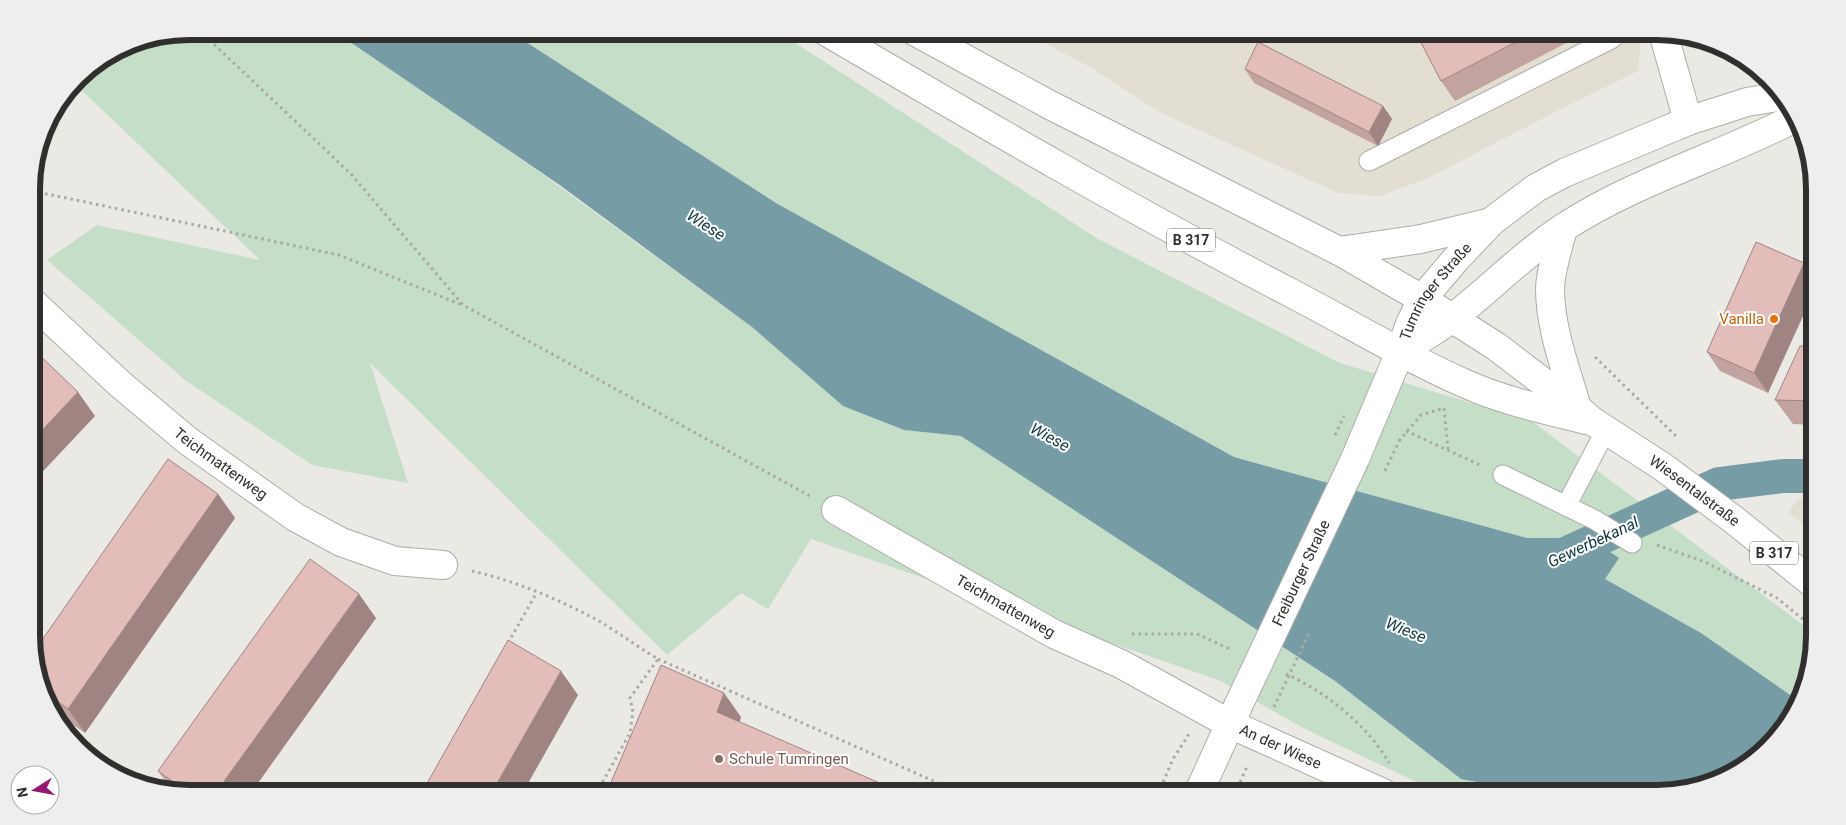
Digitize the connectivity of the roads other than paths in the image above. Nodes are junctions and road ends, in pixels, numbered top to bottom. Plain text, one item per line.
1 (840, 40) edge
2 (931, 40) edge
3 (1609, 40) edge
4 (1665, 40) edge
5 (1775, 97) edge
6 (1789, 121) edge
7 (1688, 122) junction
8 (1369, 161) dead end
9 (1695, 161) junction
10 (1492, 221) junction
11 (1563, 228) junction
12 (1339, 251) junction
13 (1422, 299) junction
14 (40, 309) edge
15 (1451, 319) junction
16 (1400, 352) junction
17 (1592, 420) junction
18 (1503, 475) road end
19 (1566, 506) junction
20 (836, 510) road end
21 (1632, 543) road end
22 (443, 565) road end
23 (1806, 578) edge
24 (1180, 695) joint
25 (1235, 714) junction
26 (1202, 785) edge
27 (1366, 785) edge

1 - 16 main road, B 317
2 - 12 main road, B 317
3 - 8 lane
4 - 7 main road
5 - 7 main road, Tumringer Straße
6 - 9 main road, Tumringer Straße
7 - 9 main road
7 - 10 main road, Tumringer Straße
9 - 11 main road, Tumringer Straße
10 - 12 main road
10 - 13 main road, Tumringer Straße
11 - 15 main road, Tumringer Straße
11 - 17 main road
12 - 13 main road, B 317
13 - 15 main road, B 317
13 - 16 main road, Tumringer Straße
14 - 22 main road, Teichmattenweg
15 - 16 main road, Tumringer Straße
15 - 17 main road, B 317
16 - 17 main road, B 317
16 - 25 main road, Freiburger Straße, bridge
17 - 19 lane
17 - 23 main road, Wiesentalstraße / B 317
18 - 19 lane
19 - 21 lane
20 - 24 main road, Teichmattenweg
24 - 25 main road, An der Wiese
25 - 26 main road, Freiburger Straße
25 - 27 main road, An der Wiese

